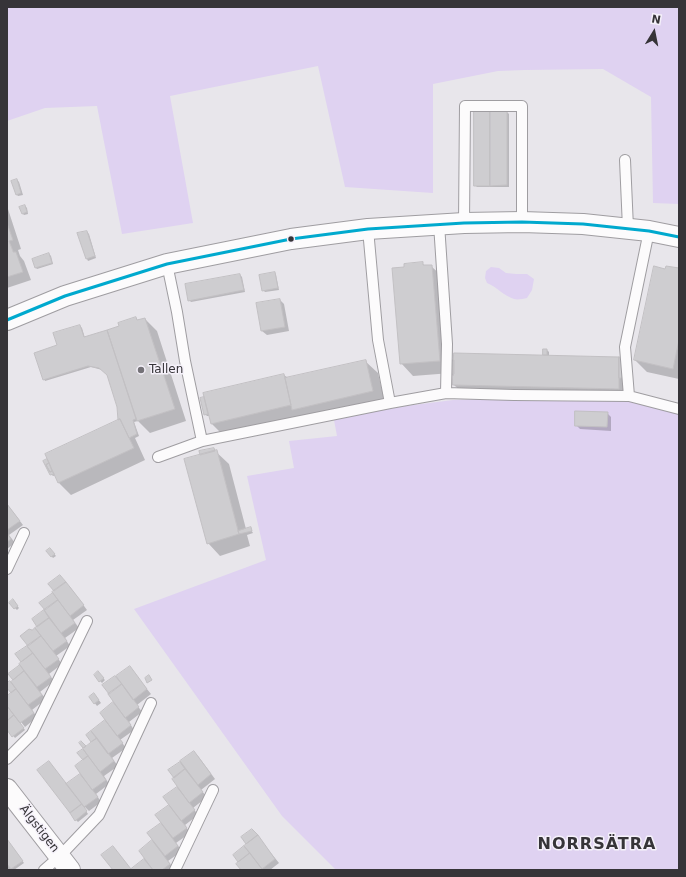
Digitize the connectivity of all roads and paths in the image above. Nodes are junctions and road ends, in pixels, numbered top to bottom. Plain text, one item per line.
1 (625, 160) dead end
2 (522, 222) junction
3 (464, 223) junction
4 (439, 224) junction
5 (368, 228) junction
6 (628, 228) junction
7 (649, 231) junction
8 (679, 238) edge
9 (166, 264) junction
10 (7, 320) edge
11 (446, 393) junction
12 (629, 396) junction
13 (390, 403) junction
14 (678, 406) edge
15 (202, 441) junction
16 (158, 457) dead end
17 (24, 533) dead end
18 (7, 569) edge
19 (87, 620) dead end
20 (150, 703) dead end
21 (7, 759) edge
22 (7, 789) edge
23 (213, 790) dead end
24 (65, 863) edge
25 (44, 870) edge
26 (175, 870) edge

1 - 6 lane
2 - 3 street
2 - 3 lane
2 - 6 street
3 - 4 street
4 - 5 street
4 - 11 lane
5 - 9 street
5 - 13 lane
6 - 7 street
7 - 8 street
7 - 12 lane
9 - 10 street
9 - 15 lane
11 - 12 lane
11 - 13 lane
12 - 14 lane
13 - 15 lane
15 - 16 lane
17 - 18 lane
19 - 21 lane
20 - 24 lane
22 - 24 street, Älgstigen
23 - 26 lane
24 - 25 lane

